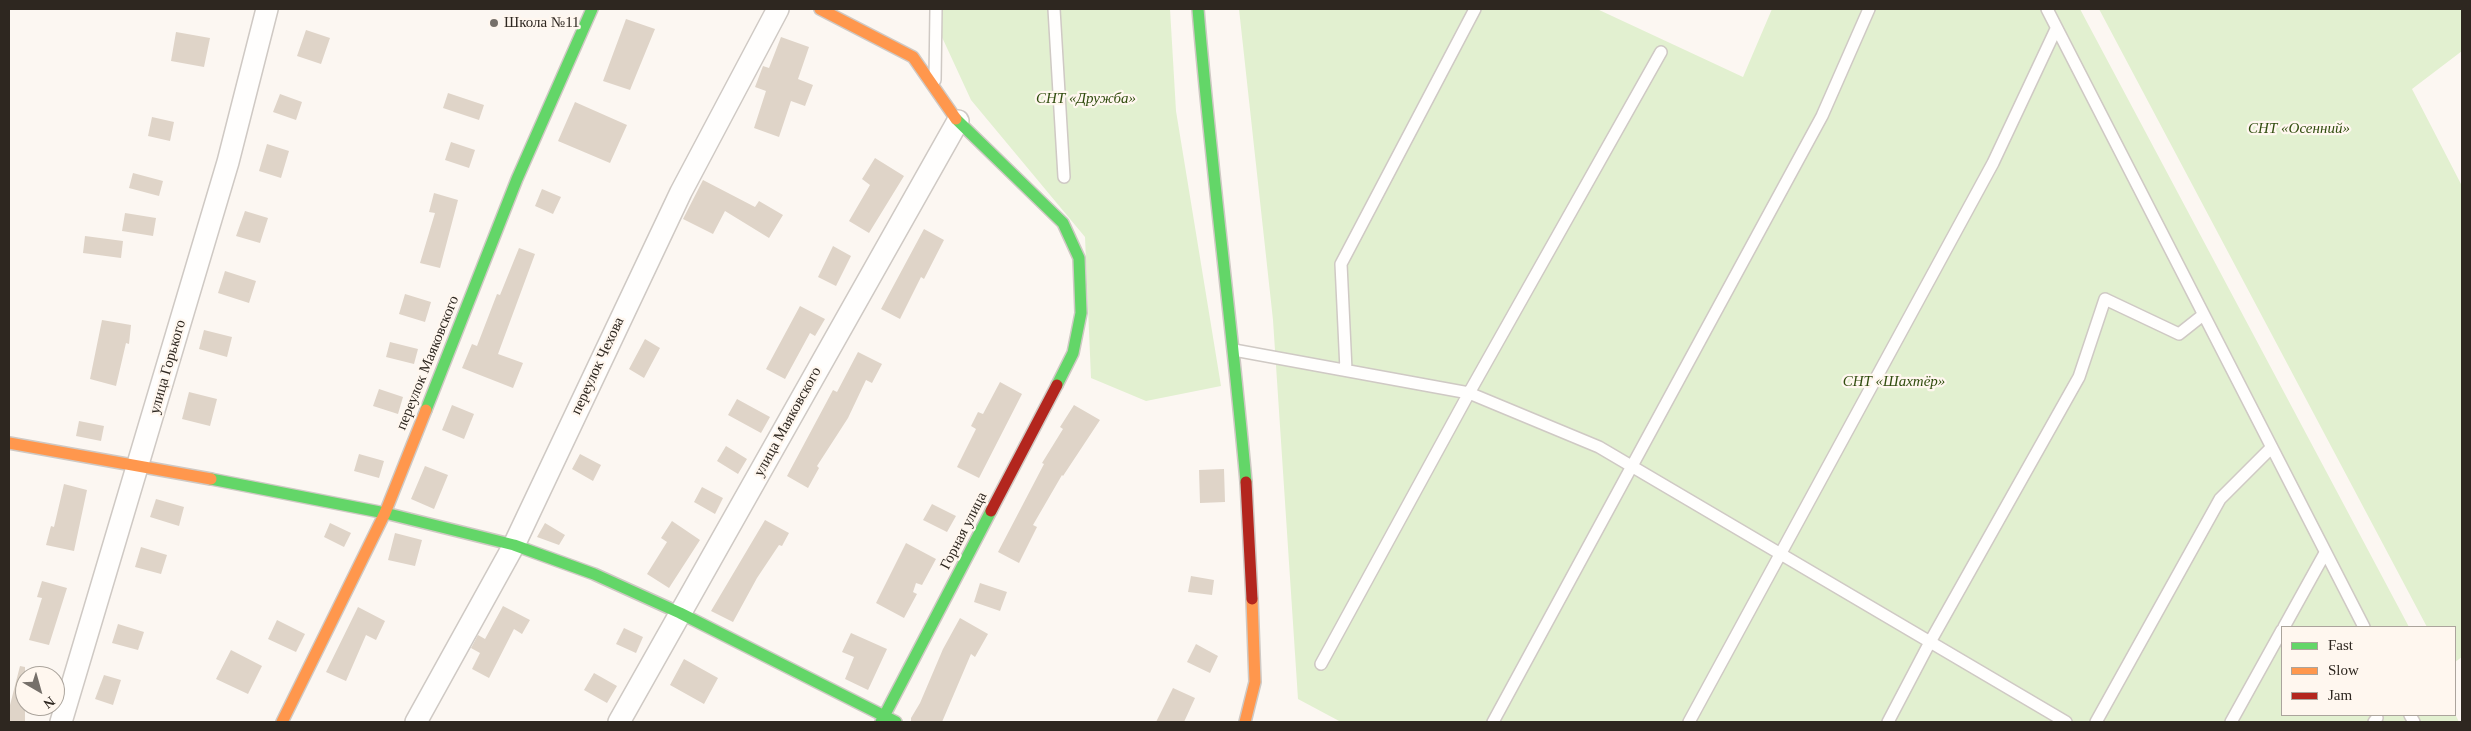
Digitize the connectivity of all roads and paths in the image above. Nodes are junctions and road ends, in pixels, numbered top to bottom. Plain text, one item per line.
1 (267, 9) edge
2 (592, 9) edge
3 (778, 9) edge
4 (820, 9) edge
5 (936, 9) edge
6 (1054, 9) edge
7 (1198, 9) edge
8 (1475, 9) edge
9 (1869, 9) edge
10 (2047, 9) edge
11 (2056, 29) junction
12 (1661, 52) dead end
13 (935, 87) junction
14 (958, 121) junction
15 (1064, 177) dead end
16 (2203, 315) junction
17 (1234, 350) junction
18 (1346, 370) junction
19 (1469, 393) junction
20 (9, 443) edge
21 (2271, 448) junction
22 (140, 465) junction
23 (1632, 466) junction
24 (385, 513) junction
25 (514, 545) junction
26 (2325, 553) junction
27 (1780, 554) junction
28 (680, 613) junction
29 (2285, 626) edge
30 (2363, 626) edge
31 (2281, 633) edge
32 (1930, 642) junction
33 (1321, 664) dead end
34 (883, 719) edge
35 (61, 722) edge
36 (282, 722) edge
37 (416, 722) edge
38 (619, 722) edge
39 (896, 722) edge
40 (1245, 722) edge
41 (1493, 722) edge
42 (1689, 722) edge
43 (1888, 722) edge
44 (2066, 722) edge
45 (2096, 722) edge
46 (2232, 722) edge

1 - 22 street, улица Горького
2 - 24 street, переулок Маяковского
3 - 25 street, переулок Чехова
4 - 13 street, Горная улица
5 - 13 lane
6 - 15 lane
7 - 17 street
8 - 18 lane
9 - 23 lane
10 - 11 lane
11 - 16 lane
11 - 27 lane
12 - 19 lane
13 - 14 street, Горная улица
14 - 28 street, улица Маяковского
14 - 34 street, Горная улица
16 - 21 lane
16 - 32 lane
17 - 18 lane
17 - 40 street
18 - 19 lane
19 - 23 lane
19 - 33 lane
20 - 22 street
21 - 26 lane
21 - 45 lane
22 - 24 street
22 - 35 street, улица Горького
23 - 27 lane
23 - 41 lane
24 - 25 street
24 - 36 street, переулок Маяковского
25 - 28 street
25 - 37 street, переулок Чехова
26 - 29 lane
26 - 30 lane
27 - 32 lane
27 - 42 lane
28 - 34 street
28 - 38 street, улица Маяковского
31 - 46 lane
32 - 43 lane
32 - 44 lane
34 - 39 street

